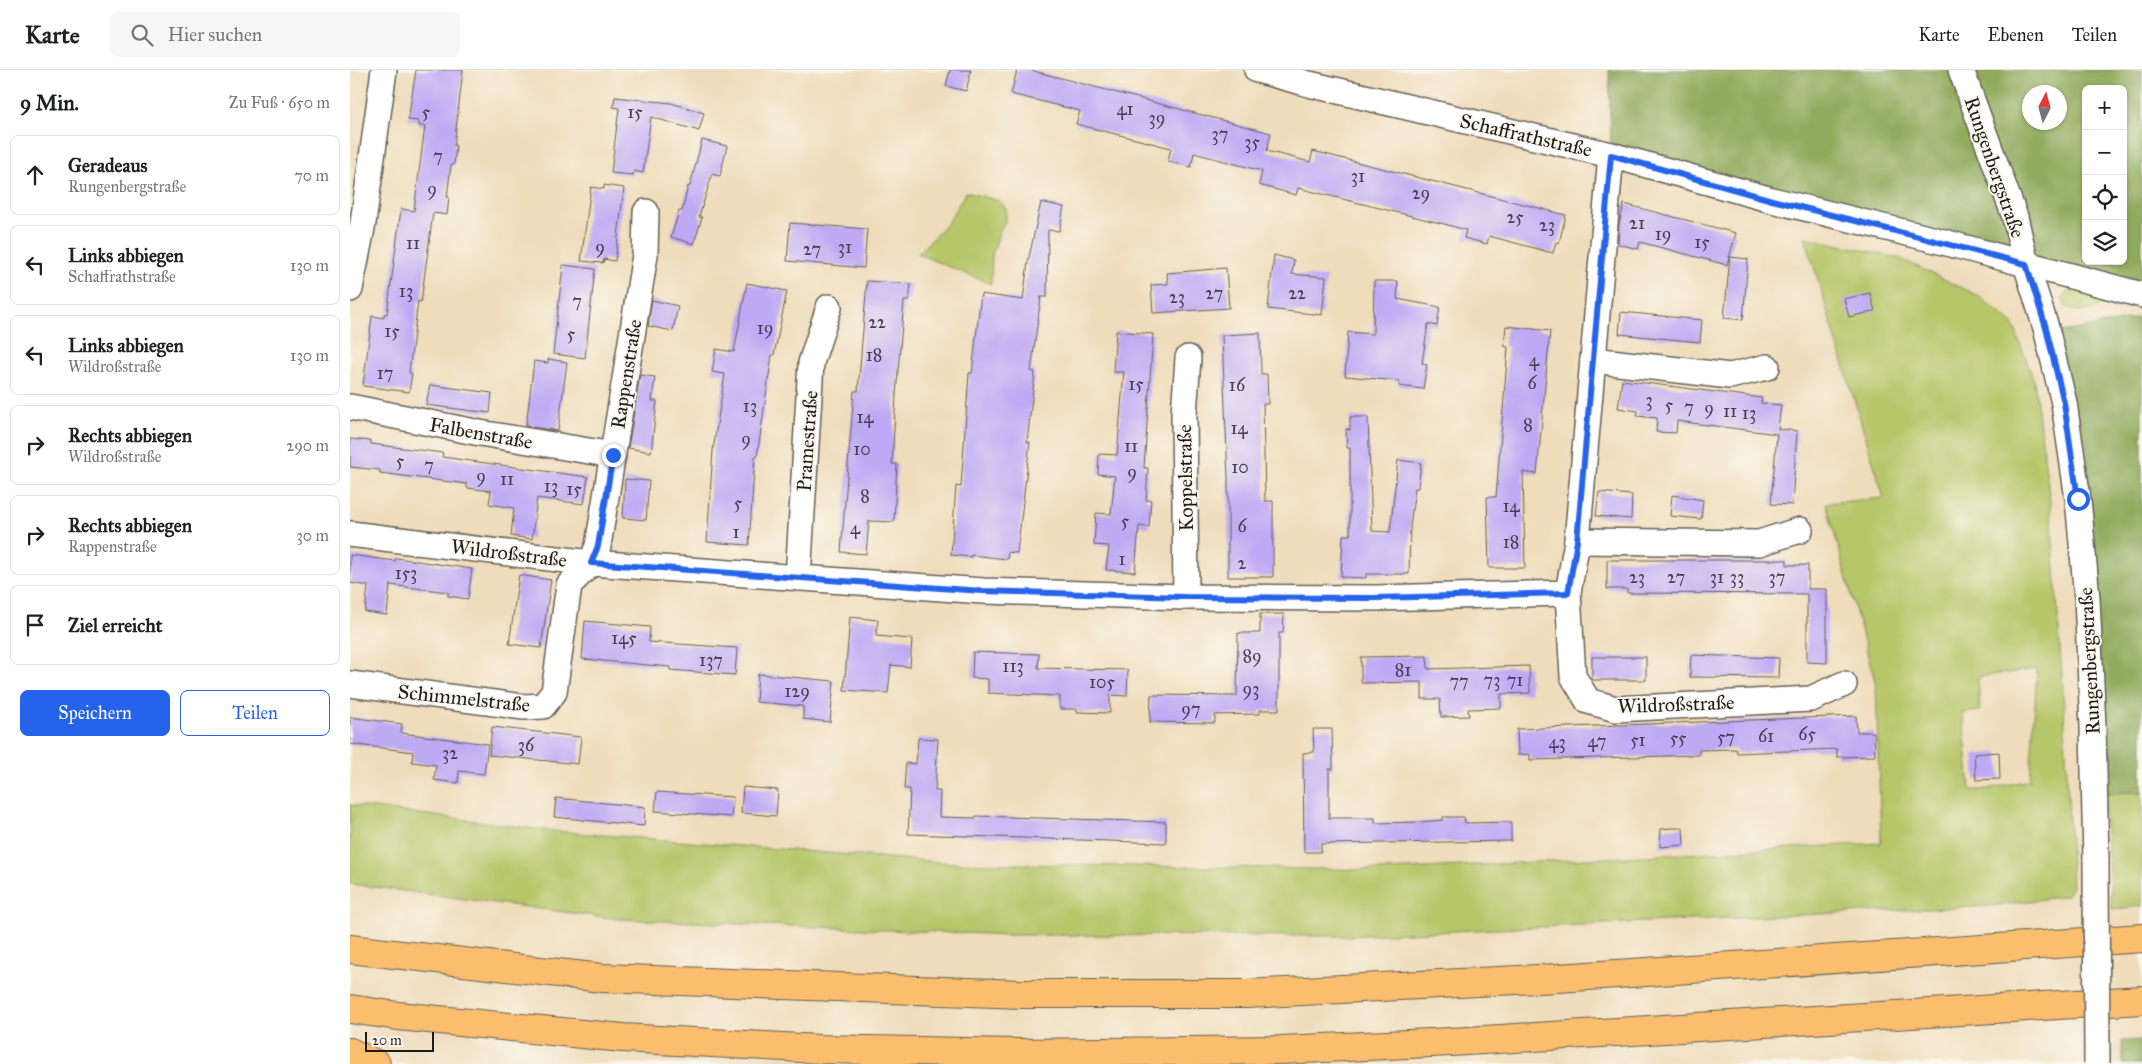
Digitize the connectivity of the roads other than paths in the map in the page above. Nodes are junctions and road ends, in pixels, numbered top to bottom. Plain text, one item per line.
1 (384, 70) edge
2 (1257, 70) edge
3 (1961, 70) edge
4 (1611, 155) junction
5 (646, 212) dead end
6 (2026, 264) junction
7 (350, 289) edge
8 (2142, 294) edge
9 (828, 307) dead end
10 (1188, 358) dead end
11 (1593, 360) junction
12 (1767, 367) dead end
13 (350, 407) edge
14 (613, 455) junction
15 (1800, 530) dead end
16 (350, 534) edge
17 (1577, 541) junction
18 (591, 563) junction
19 (798, 578) junction
20 (1568, 593) junction
21 (1186, 597) junction
22 (350, 684) edge
23 (1844, 684) dead end
24 (2142, 938) edge
25 (350, 948) edge
26 (2142, 1000) edge
27 (350, 1009) edge
28 (1451, 1042) junction
29 (350, 1052) edge
30 (2097, 1063) edge
31 (376, 1064) edge
32 (1402, 1064) edge

1 - 7 street
2 - 4 street, Schaffrathstraße
3 - 6 street, Rungenbergstraße
4 - 6 street, Schaffrathstraße
4 - 11 street, Wildroßstraße
5 - 14 street, Rappenstraße
6 - 8 street, Rungenbergstraße
6 - 30 street, Rungenbergstraße, bridge
9 - 19 street, Pramestraße
10 - 21 street, Koppelstraße
11 - 12 street
11 - 17 street, Wildroßstraße
13 - 14 street, Falbenstraße
14 - 18 street, Rappenstraße
15 - 17 street
16 - 18 street, Wildroßstraße
17 - 20 street, Wildroßstraße
18 - 19 street, Wildroßstraße
18 - 22 street, Schimmelstraße
19 - 21 street, Wildroßstraße
20 - 21 street, Wildroßstraße
20 - 23 street, Wildroßstraße
24 - 25 highway
26 - 28 highway
27 - 28 highway
28 - 32 highway
29 - 31 highway

